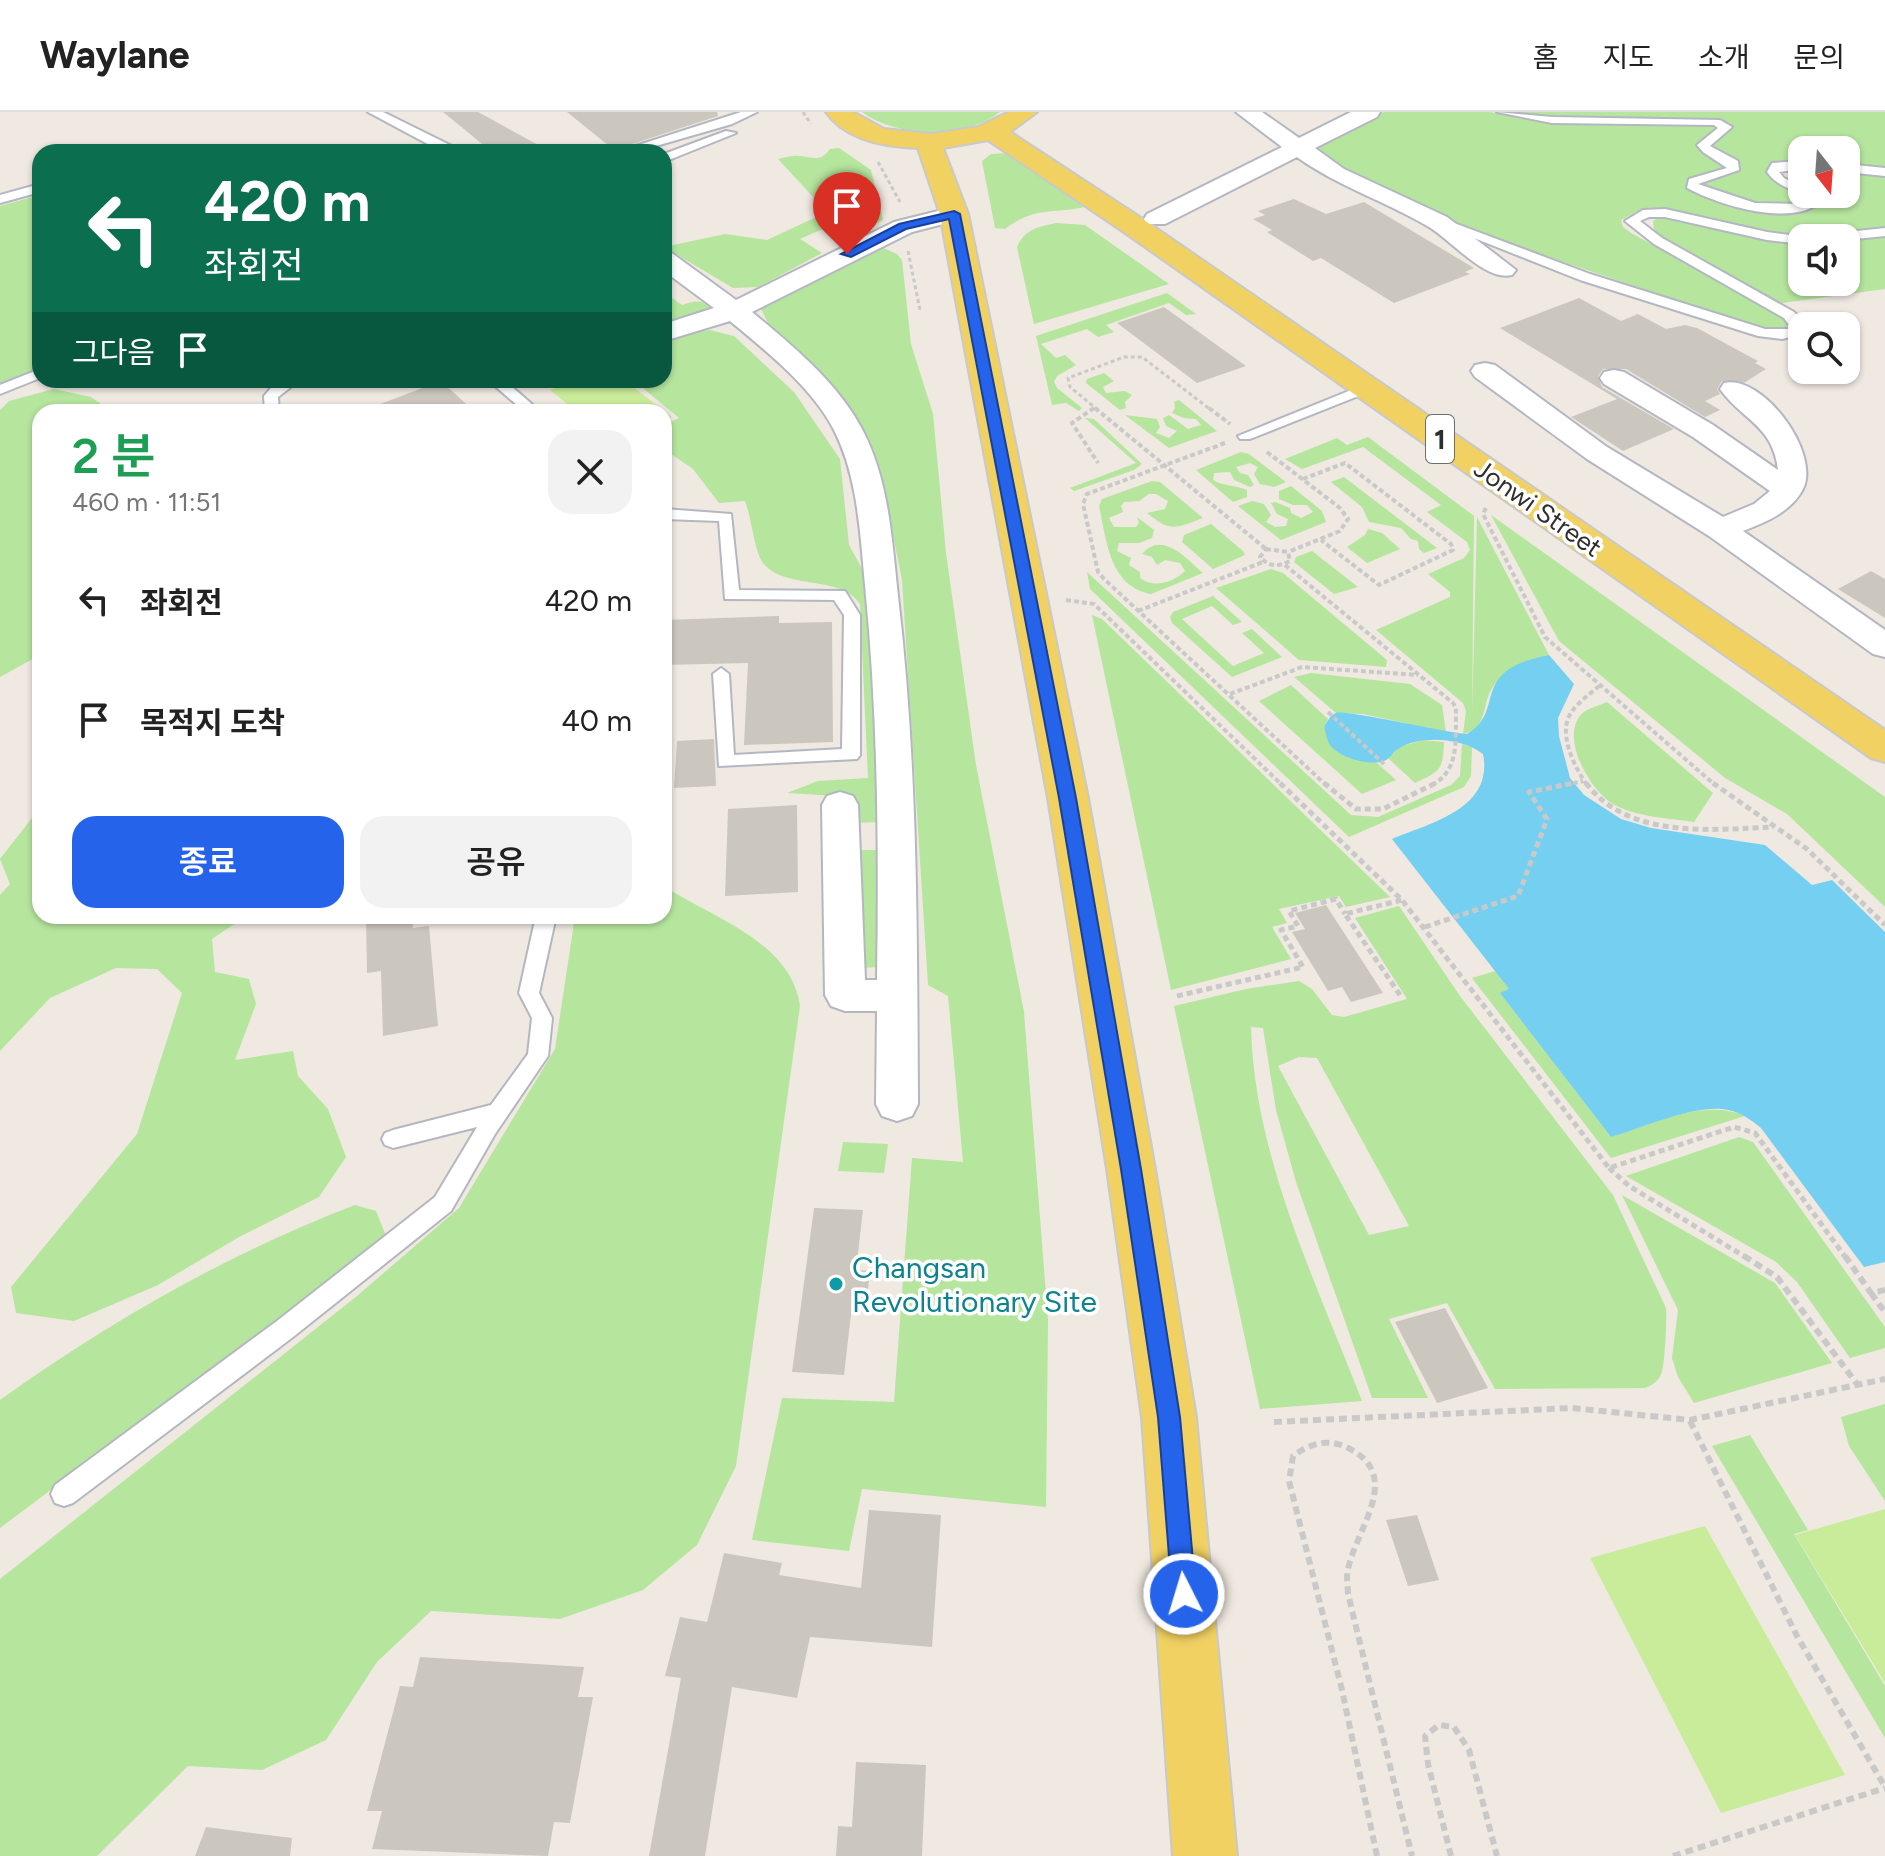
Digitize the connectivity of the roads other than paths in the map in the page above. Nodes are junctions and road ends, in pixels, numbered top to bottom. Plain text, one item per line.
1 (374, 112) edge
2 (751, 112) edge
3 (838, 112) edge
4 (1247, 112) edge
5 (1367, 112) edge
6 (1503, 112) edge
7 (1012, 122) edge
8 (928, 141) junction
9 (441, 144) edge
10 (650, 144) edge
11 (1296, 146) junction
12 (672, 155) edge
13 (1788, 166) edge
14 (1860, 169) edge
15 (1885, 172) edge
16 (1788, 185) edge
17 (32, 190) edge
18 (0, 199) edge
19 (1807, 208) edge
20 (954, 214) junction
21 (1156, 219) junction
22 (1438, 222) junction
23 (1885, 232) edge
24 (1860, 235) edge
25 (1788, 238) edge
26 (672, 265) edge
27 (1503, 270) dead end
28 (736, 310) junction
29 (672, 330) edge
30 (1485, 371) dead end
31 (32, 376) edge
32 (1614, 378) dead end
33 (505, 388) edge
34 (1366, 388) junction
35 (1734, 389) dead end
36 (0, 390) edge
37 (524, 404) edge
38 (1245, 436) road end
39 (1786, 489) junction
40 (672, 514) edge
41 (685, 515) junction
42 (672, 522) edge
43 (1720, 529) junction
44 (1885, 646) edge
45 (721, 674) dead end
46 (1885, 714) edge
47 (1885, 749) edge
48 (840, 805) dead end
49 (544, 924) edge
50 (897, 996) junction
51 (897, 1104) dead end
52 (499, 1112) junction
53 (393, 1139) dead end
54 (64, 1494) dead end
55 (1205, 1856) edge

1 - 9 lane
2 - 10 lane
2 - 12 lane
3 - 8 main road
4 - 11 street
5 - 11 street
6 - 19 lane
7 - 8 main road
7 - 21 main road, Jonwi Street / 1
7 - 34 main road, Jonwi Street / 1
8 - 20 main road
11 - 21 street
11 - 22 street
13 - 16 lane
14 - 15 lane
17 - 18 lane
20 - 28 street
20 - 55 main road
21 - 46 main road, Jonwi Street / 1
22 - 25 lane
22 - 27 street
23 - 24 lane
26 - 28 street
28 - 29 street
28 - 50 street
30 - 43 street
31 - 36 lane
32 - 39 street
33 - 37 lane
34 - 38 lane
34 - 47 main road, Jonwi Street / 1
35 - 39 street
39 - 43 street
40 - 41 lane
41 - 42 lane
41 - 45 lane
43 - 44 street
48 - 50 street
49 - 52 lane
50 - 51 street
52 - 53 lane
52 - 54 lane

